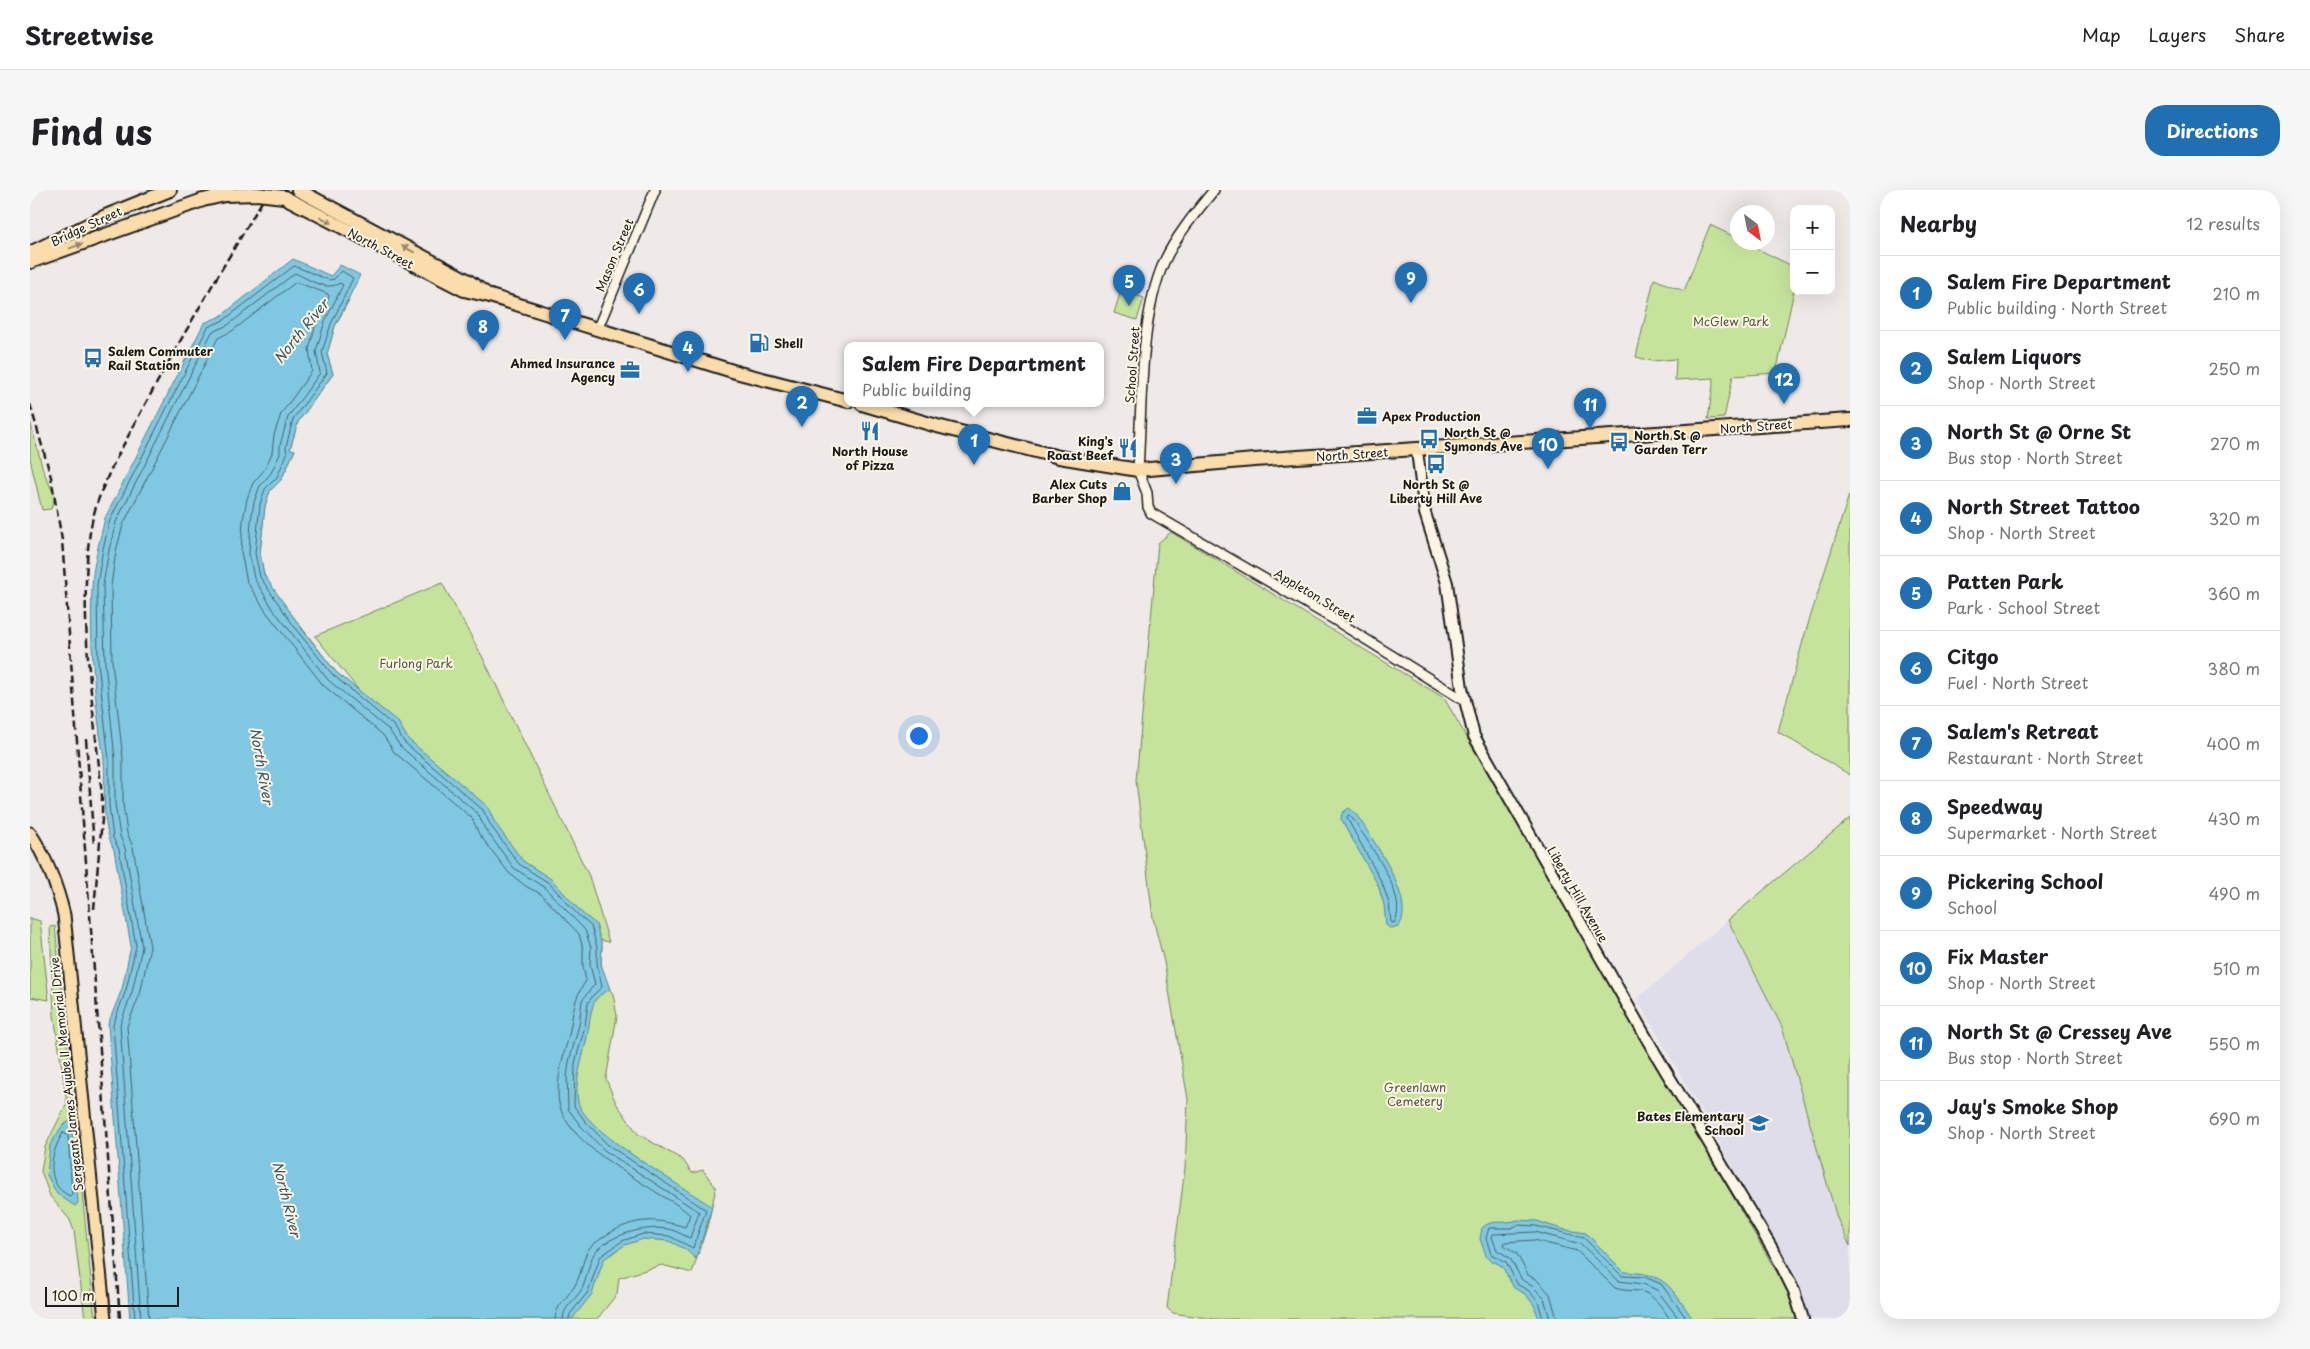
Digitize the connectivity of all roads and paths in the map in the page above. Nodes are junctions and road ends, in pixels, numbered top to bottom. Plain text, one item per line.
1 (170, 190) edge
2 (298, 190) edge
3 (656, 190) edge
4 (1214, 190) edge
5 (280, 193) edge
6 (57, 239) junction
7 (30, 248) edge
8 (30, 253) edge
9 (30, 262) edge
10 (465, 285) junction
11 (597, 330) junction
12 (844, 399) edge
13 (872, 407) edge
14 (1850, 420) edge
15 (1418, 451) junction
16 (1138, 470) junction
17 (1465, 701) junction
18 (30, 833) edge
19 (105, 1319) edge
20 (1803, 1319) edge

1 - 6 highway, Bridge Street
10 -> 2 highway, North Street
3 - 11 street, Mason Street
4 - 16 street, School Street
9 -> 5 highway, bridge
5 -> 10 highway, North Street
6 - 7 highway
6 - 8 highway, Bridge Street
10 - 11 highway, North Street
11 - 12 highway, North Street
13 - 16 highway, North Street
14 - 15 highway, North Street
15 - 16 highway, North Street
15 - 17 main road, Liberty Hill Avenue
16 - 17 street, Appleton Street
17 - 20 main road, Liberty Hill Avenue
18 - 19 main road, Sergeant James Ayube II Memorial Drive

